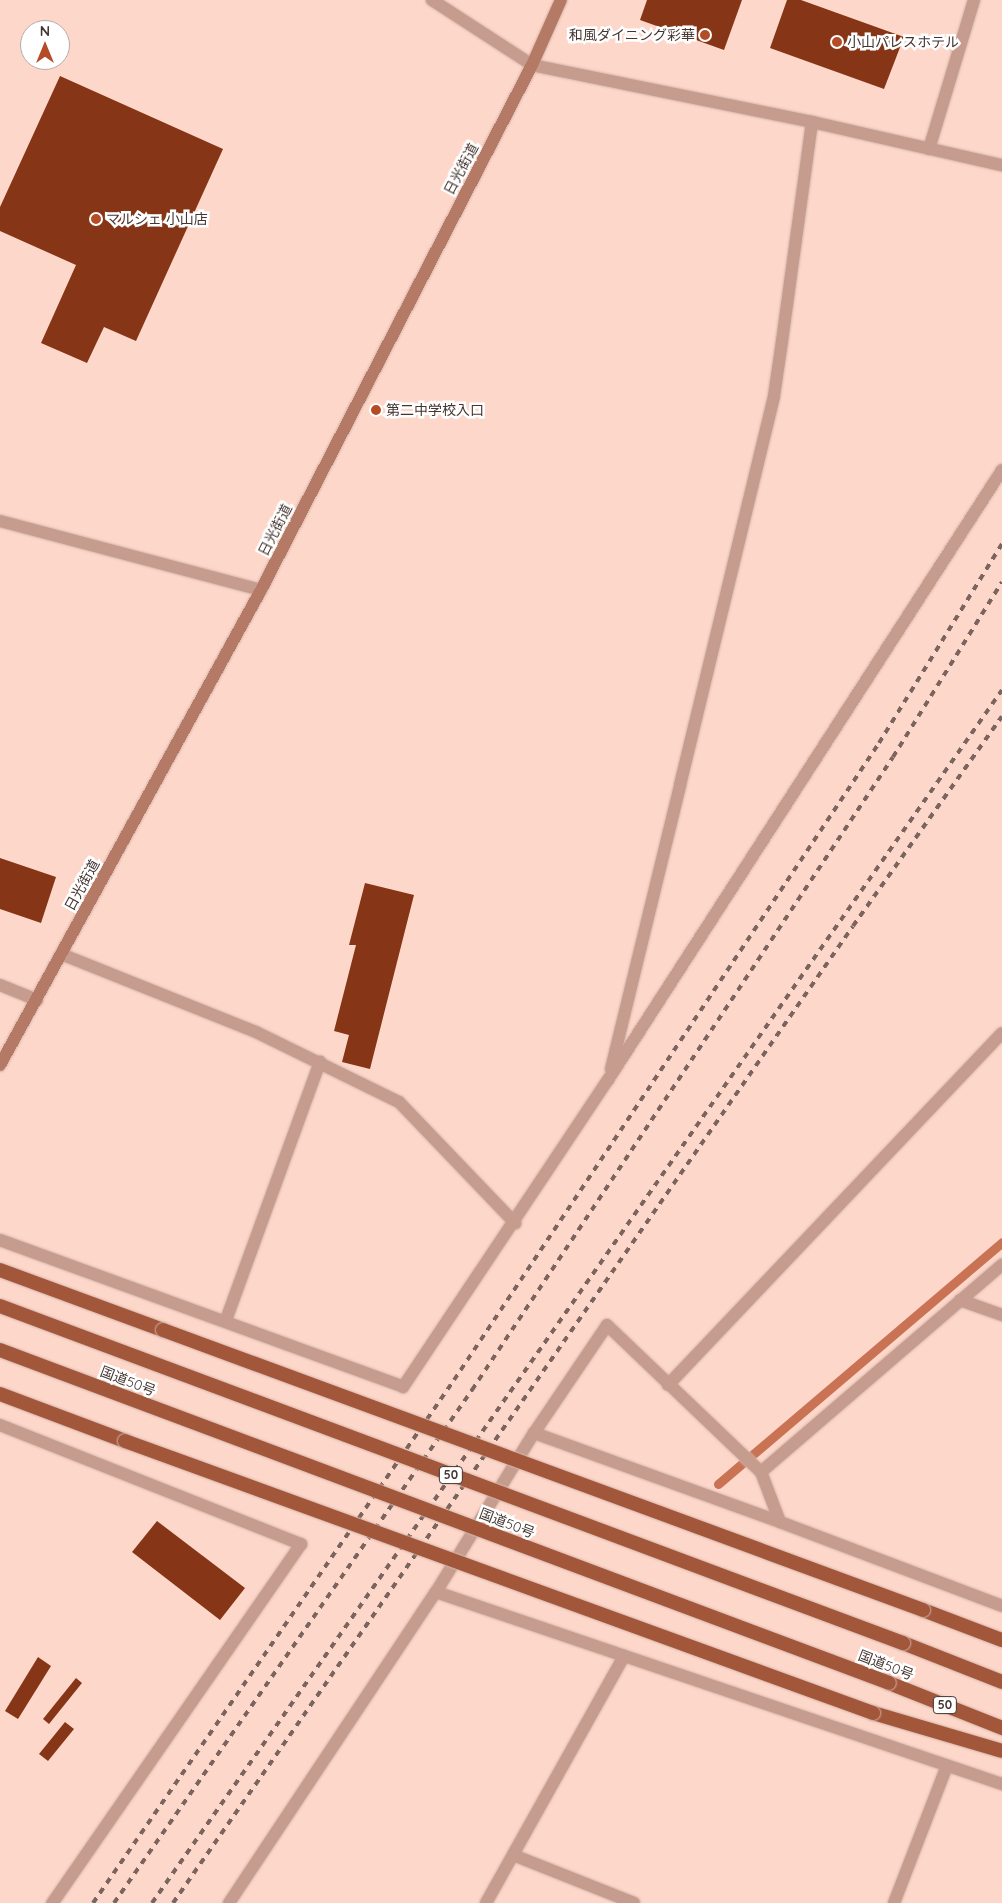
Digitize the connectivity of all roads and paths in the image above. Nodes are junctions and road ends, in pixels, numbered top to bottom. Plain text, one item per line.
1 (432, 0) edge
2 (561, 0) edge
3 (974, 0) edge
4 (532, 66) junction
5 (812, 122) junction
6 (929, 149) junction
7 (1002, 165) edge
8 (1002, 470) edge
9 (0, 521) edge
10 (261, 590) junction
11 (61, 954) junction
12 (0, 985) edge
13 (37, 1000) junction
14 (1002, 1033) edge
15 (320, 1062) junction
16 (0, 1065) edge
17 (608, 1080) junction
18 (515, 1223) junction
19 (0, 1240) edge
20 (1002, 1265) edge
21 (0, 1270) edge
22 (960, 1300) junction
23 (0, 1306) edge
24 (1002, 1314) edge
25 (226, 1320) junction
26 (0, 1350) edge
27 (668, 1385) junction
28 (0, 1394) edge
29 (0, 1425) edge
30 (534, 1434) junction
31 (761, 1472) junction
32 (780, 1522) junction
33 (436, 1592) junction
34 (1002, 1606) edge
35 (1002, 1640) edge
36 (624, 1656) junction
37 (1002, 1682) edge
38 (1002, 1728) edge
39 (1002, 1751) edge
40 (947, 1766) junction
41 (1002, 1784) edge
42 (513, 1855) junction
43 (52, 1903) edge
44 (229, 1903) edge
45 (486, 1903) edge
46 (634, 1903) edge
47 (894, 1903) edge

1 - 4 street
2 - 4 main road, 日光街道
3 - 6 street
4 - 5 street
4 - 10 main road, 日光街道
5 - 6 street
5 - 17 street
6 - 7 street
8 - 17 street
9 - 10 street
10 - 11 main road, 日光街道
11 - 13 main road, 日光街道
11 - 15 street
12 - 13 street
13 - 16 main road, 日光街道
14 - 27 street
15 - 18 street
15 - 25 street
17 - 18 street
18 - 25 street
19 - 25 street
20 - 22 street
21 - 35 highway, bridge
22 - 24 street
22 - 31 street
23 - 37 highway, 国道50号 / 50, bridge
26 - 38 highway, 国道50号 / 50, bridge
27 - 30 street
27 - 31 street
28 - 39 highway, bridge
29 - 43 street
30 - 32 street
30 - 33 street
31 - 32 street
32 - 34 street
33 - 36 street
33 - 44 street
36 - 40 street
36 - 42 street
40 - 41 street
40 - 47 street
42 - 45 street
42 - 46 street

